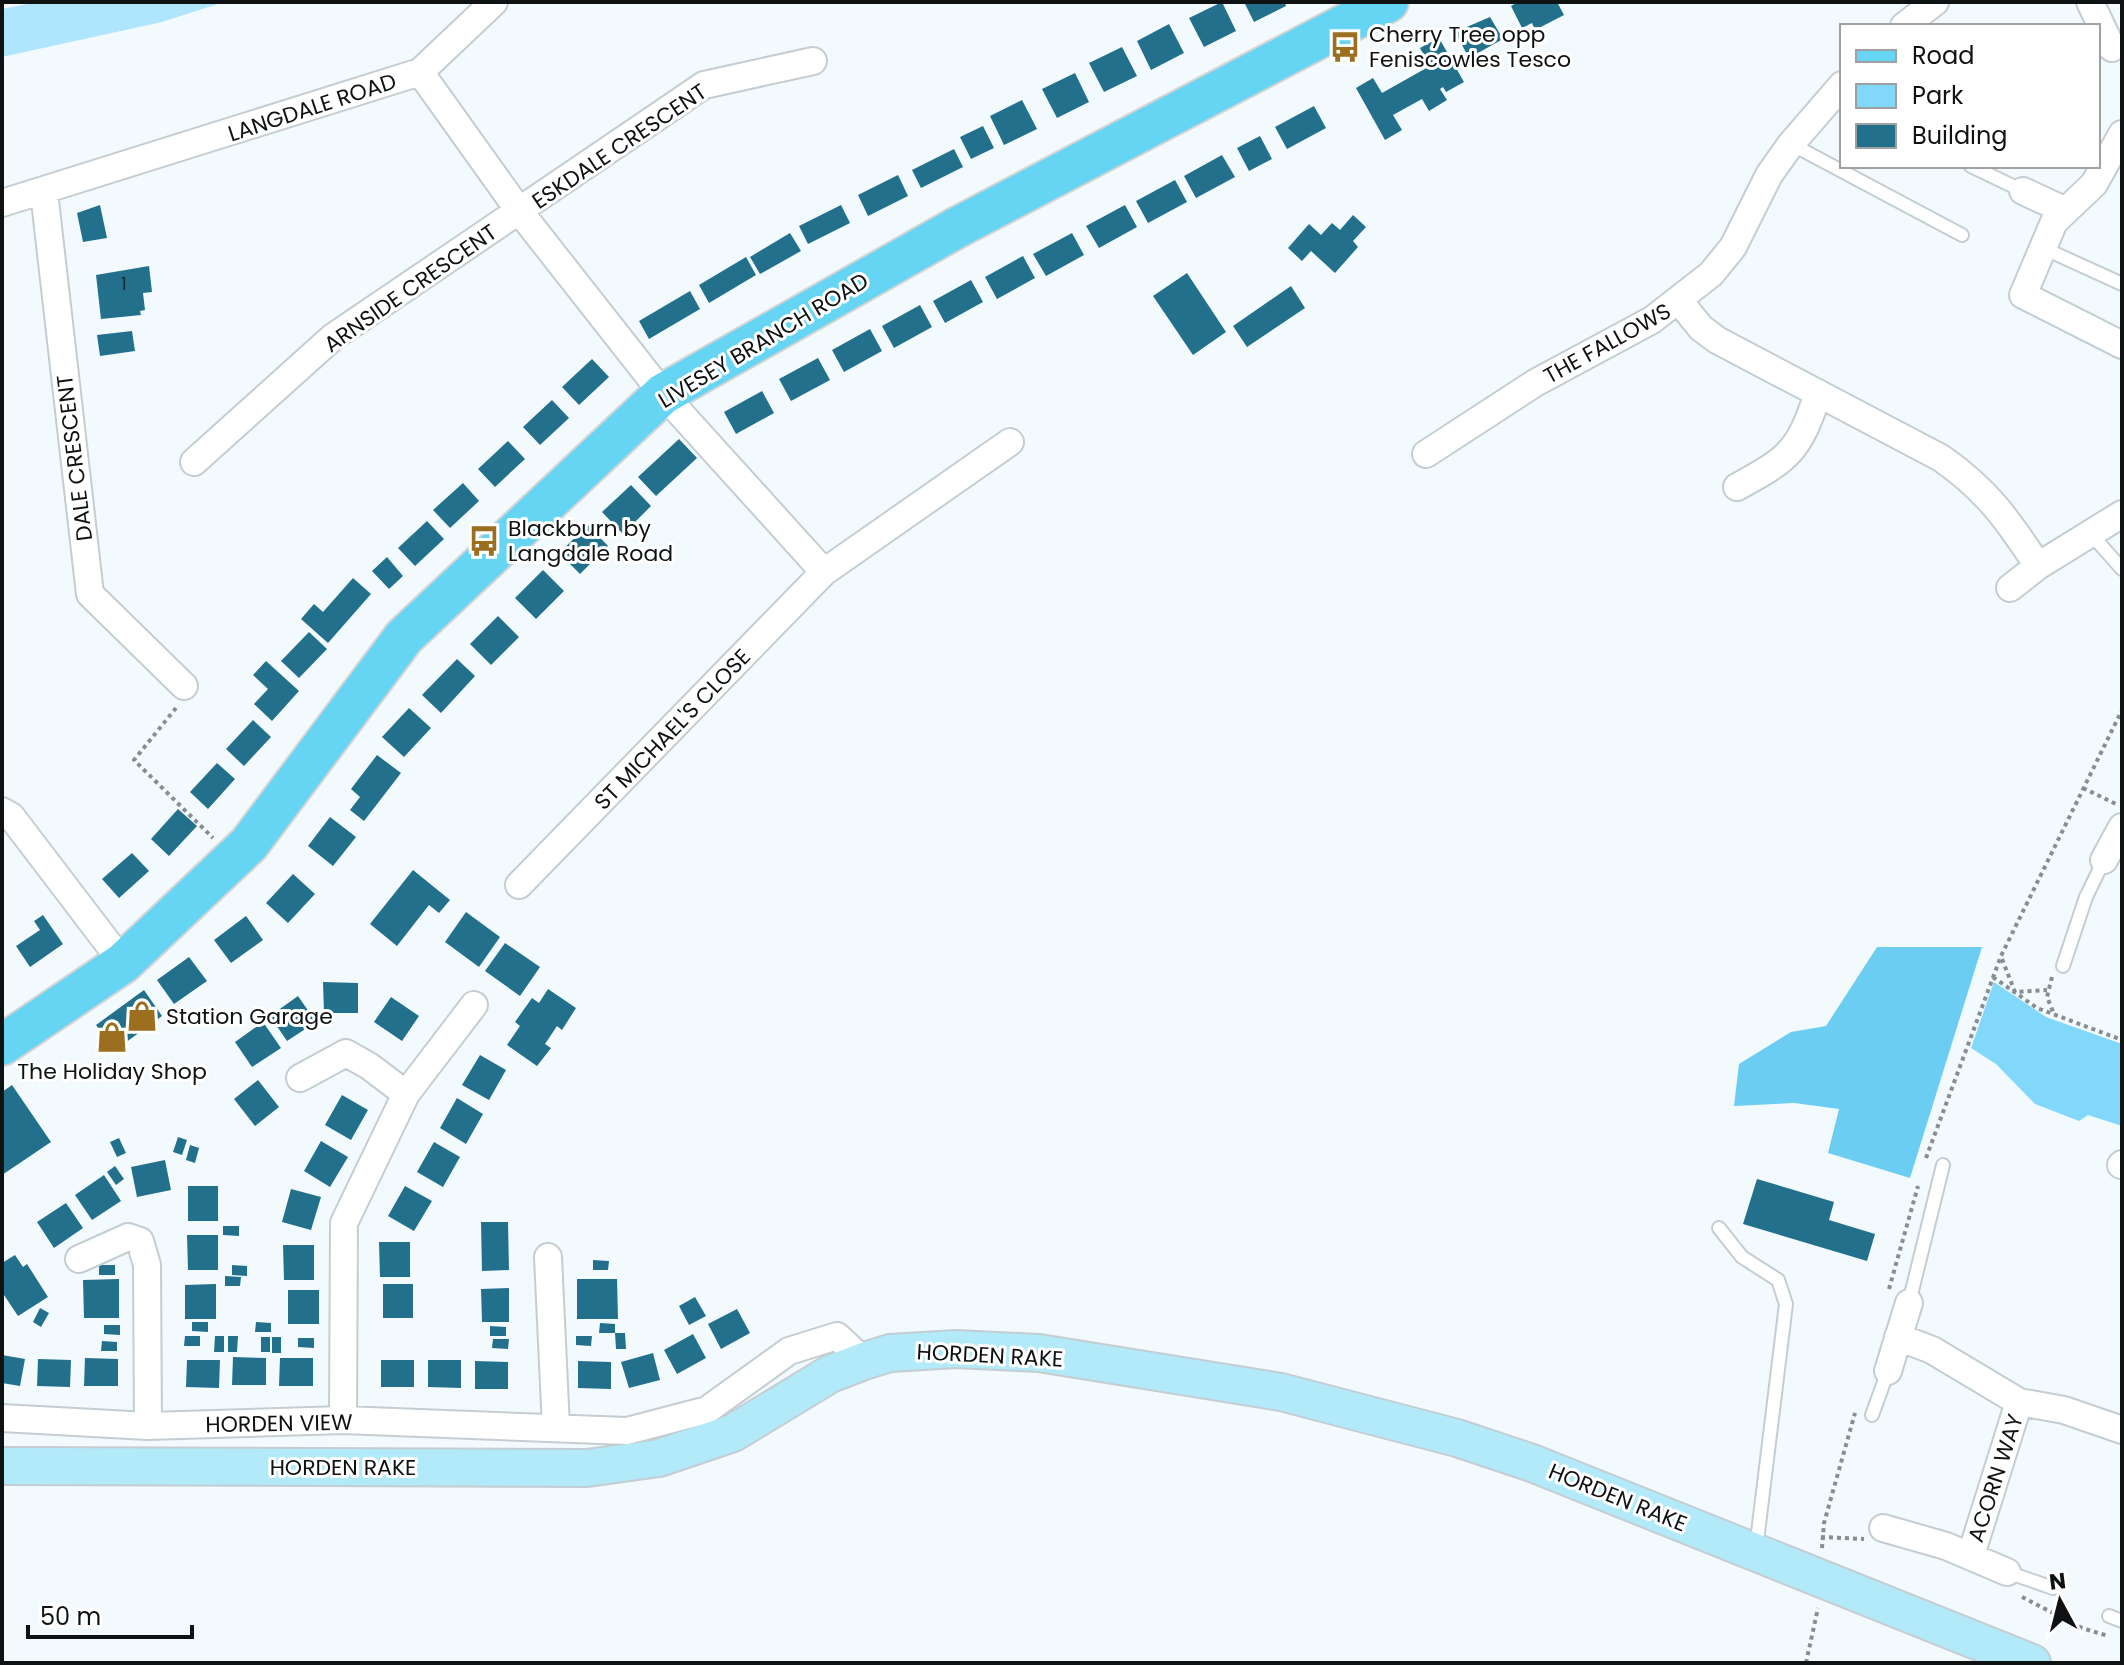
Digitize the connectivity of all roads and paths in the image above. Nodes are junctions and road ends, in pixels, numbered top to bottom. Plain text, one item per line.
1 (494, 2) edge
2 (1388, 2) edge
3 (1935, 2) edge
4 (2090, 2) edge
5 (1907, 24) edge
6 (2112, 48) dead end
7 (813, 61) dead end
8 (420, 72) junction
9 (1840, 87) edge
10 (2122, 134) edge
11 (1791, 144) junction
12 (1975, 168) edge
13 (2023, 191) joint
14 (44, 192) junction
15 (2, 203) edge
16 (2064, 210) junction
17 (520, 212) junction
18 (1962, 235) dead end
19 (2043, 248) junction
20 (2122, 284) edge
21 (1680, 302) junction
22 (2122, 345) edge
23 (663, 394) junction
24 (1818, 394) junction
25 (1010, 442) dead end
26 (1426, 454) dead end
27 (194, 462) dead end
28 (1737, 487) dead end
29 (2122, 514) edge
30 (2090, 533) junction
31 (2038, 566) junction
32 (2122, 569) edge
33 (824, 572) junction
34 (2010, 588) dead end
35 (184, 686) joint
36 (2122, 710) edge
37 (2083, 788) junction
38 (2122, 807) edge
39 (2, 811) edge
40 (2122, 828) edge
41 (221, 845) dead end
42 (2104, 860) joint
43 (519, 885) dead end
44 (123, 963) junction
45 (2063, 966) joint
46 (1993, 977) dead end
47 (2047, 990) junction
48 (2015, 992) junction
49 (474, 1005) dead end
50 (2057, 1017) junction
51 (2122, 1040) edge
52 (2, 1045) edge
53 (300, 1078) dead end
54 (406, 1094) junction
55 (1943, 1165) dead end
56 (1719, 1228) dead end
57 (548, 1257) dead end
58 (79, 1259) dead end
59 (1909, 1303) joint
60 (1898, 1337) junction
61 (864, 1361) junction
62 (1888, 1371) joint
63 (2019, 1402) junction
64 (1872, 1415) dead end
65 (2, 1418) edge
66 (343, 1420) junction
67 (148, 1426) junction
68 (556, 1428) junction
69 (2122, 1430) edge
70 (2, 1466) edge
71 (1883, 1528) dead end
72 (1756, 1552) junction
73 (1971, 1555) junction
74 (2007, 1572) joint
75 (1824, 1580) junction
76 (2053, 1588) dead end
77 (2109, 1616) dead end
78 (2122, 1621) edge
79 (1806, 1663) edge
80 (2032, 1663) edge

1 - 8 street
2 - 23 main road, LIVESEY BRANCH ROAD
3 - 5 street
4 - 6 street
7 - 17 street, ESKDALE CRESCENT
8 - 14 street, LANGDALE ROAD
8 - 17 street, LANGDALE ROAD
9 - 11 street, THE FALLOWS
10 - 16 street
11 - 18 lane
11 - 21 street, THE FALLOWS
12 - 13 lane
13 - 16 street
14 - 15 street, LANGDALE ROAD
14 - 35 street, DALE CRESCENT
16 - 19 street
17 - 23 street, LANGDALE ROAD
17 - 27 street, ARNSIDE CRESCENT
19 - 20 lane
19 - 22 street
21 - 24 street
21 - 26 street, THE FALLOWS
23 - 33 street
23 - 44 main road, LIVESEY BRANCH ROAD
24 - 28 street
24 - 31 street
25 - 33 street, ST MICHAEL'S CLOSE
29 - 30 street
30 - 31 street
30 - 32 lane
31 - 34 street
33 - 43 street, ST MICHAEL'S CLOSE
35 - 41 path
36 - 37 path
37 - 38 path
37 - 48 path
39 - 44 street
40 - 42 street
42 - 45 lane
44 - 52 main road, LIVESEY BRANCH ROAD
45 - 47 path
46 - 48 path
47 - 48 path
47 - 50 path
48 - 50 path
49 - 54 street
50 - 51 path
53 - 54 street
54 - 66 street
55 - 59 lane
56 - 72 lane
57 - 68 street
58 - 67 street
59 - 60 street
60 - 62 street
60 - 63 street
61 - 68 street, HORDEN VIEW
61 - 70 street, HORDEN RAKE
61 - 72 street, HORDEN RAKE
62 - 64 lane
63 - 69 street
63 - 73 street, ACORN WAY
65 - 67 street, HORDEN VIEW
66 - 67 street, HORDEN VIEW
66 - 68 street, HORDEN VIEW
71 - 73 street, ACORN WAY
72 - 75 street, HORDEN RAKE
73 - 74 street, ACORN WAY
74 - 76 lane, ACORN WAY
75 - 79 path
75 - 80 street, HORDEN RAKE
77 - 78 lane

